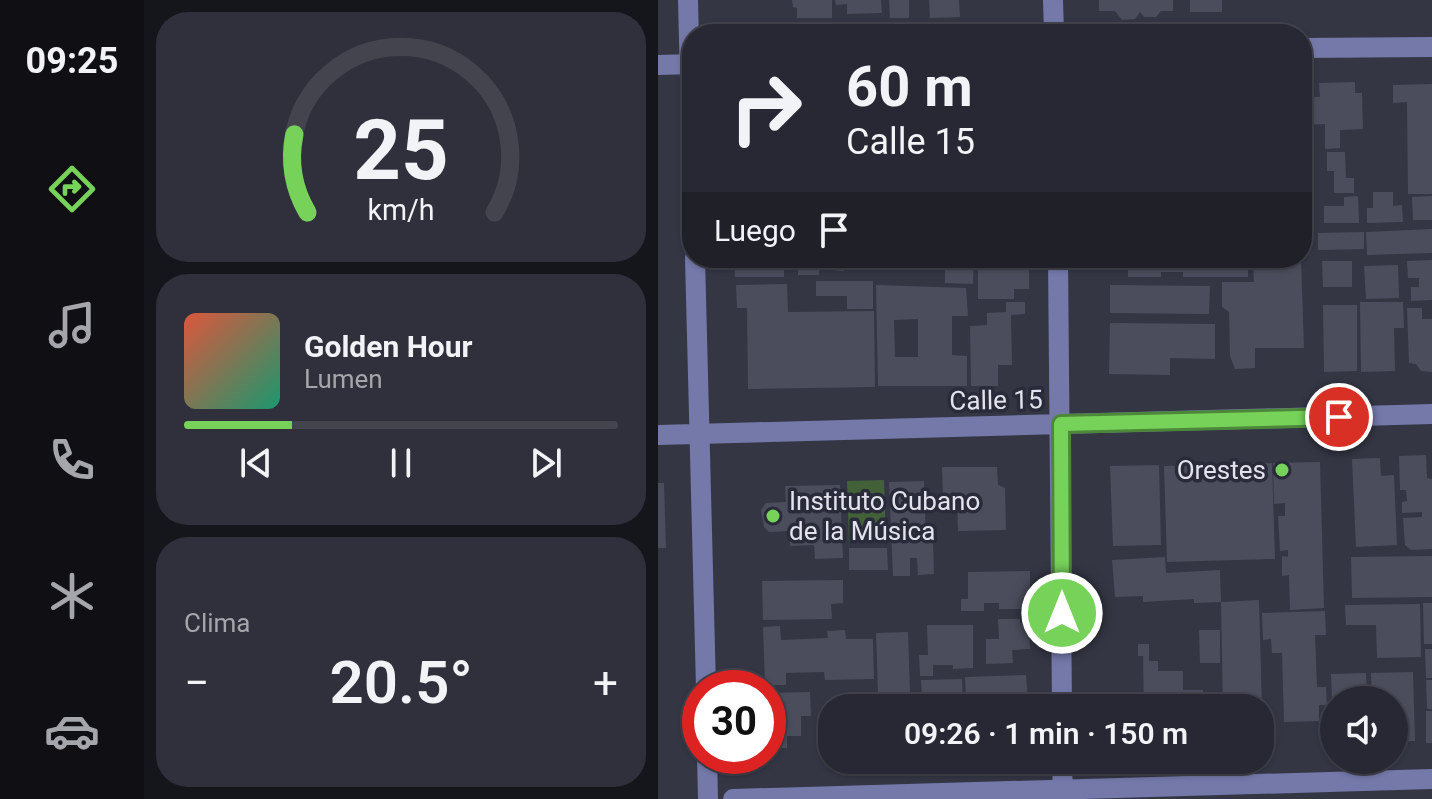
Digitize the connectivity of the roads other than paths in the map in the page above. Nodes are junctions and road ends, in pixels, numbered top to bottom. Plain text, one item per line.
1 (688, 0) edge
2 (1053, 0) edge
3 (689, 24) edge
4 (1054, 24) edge
5 (1432, 47) edge
6 (1312, 48) edge
7 (682, 64) edge
8 (658, 65) edge
9 (695, 268) edge
10 (1058, 268) edge
11 (1432, 414) edge
12 (1061, 424) junction
13 (699, 433) junction
14 (658, 435) edge
15 (706, 670) edge
16 (1062, 694) edge
17 (707, 774) edge
18 (1062, 774) edge
19 (1432, 779) edge
20 (1063, 795) edge
21 (708, 799) edge
22 (733, 799) edge

1 - 3 street
2 - 4 street
5 - 6 street
7 - 8 street
9 - 13 street
10 - 12 street
11 - 12 street, Calle 15
12 - 13 street, Calle 15
12 - 16 street
13 - 14 street, Calle 15
13 - 15 street
17 - 21 street
18 - 20 street
19 - 20 street
20 - 22 street

